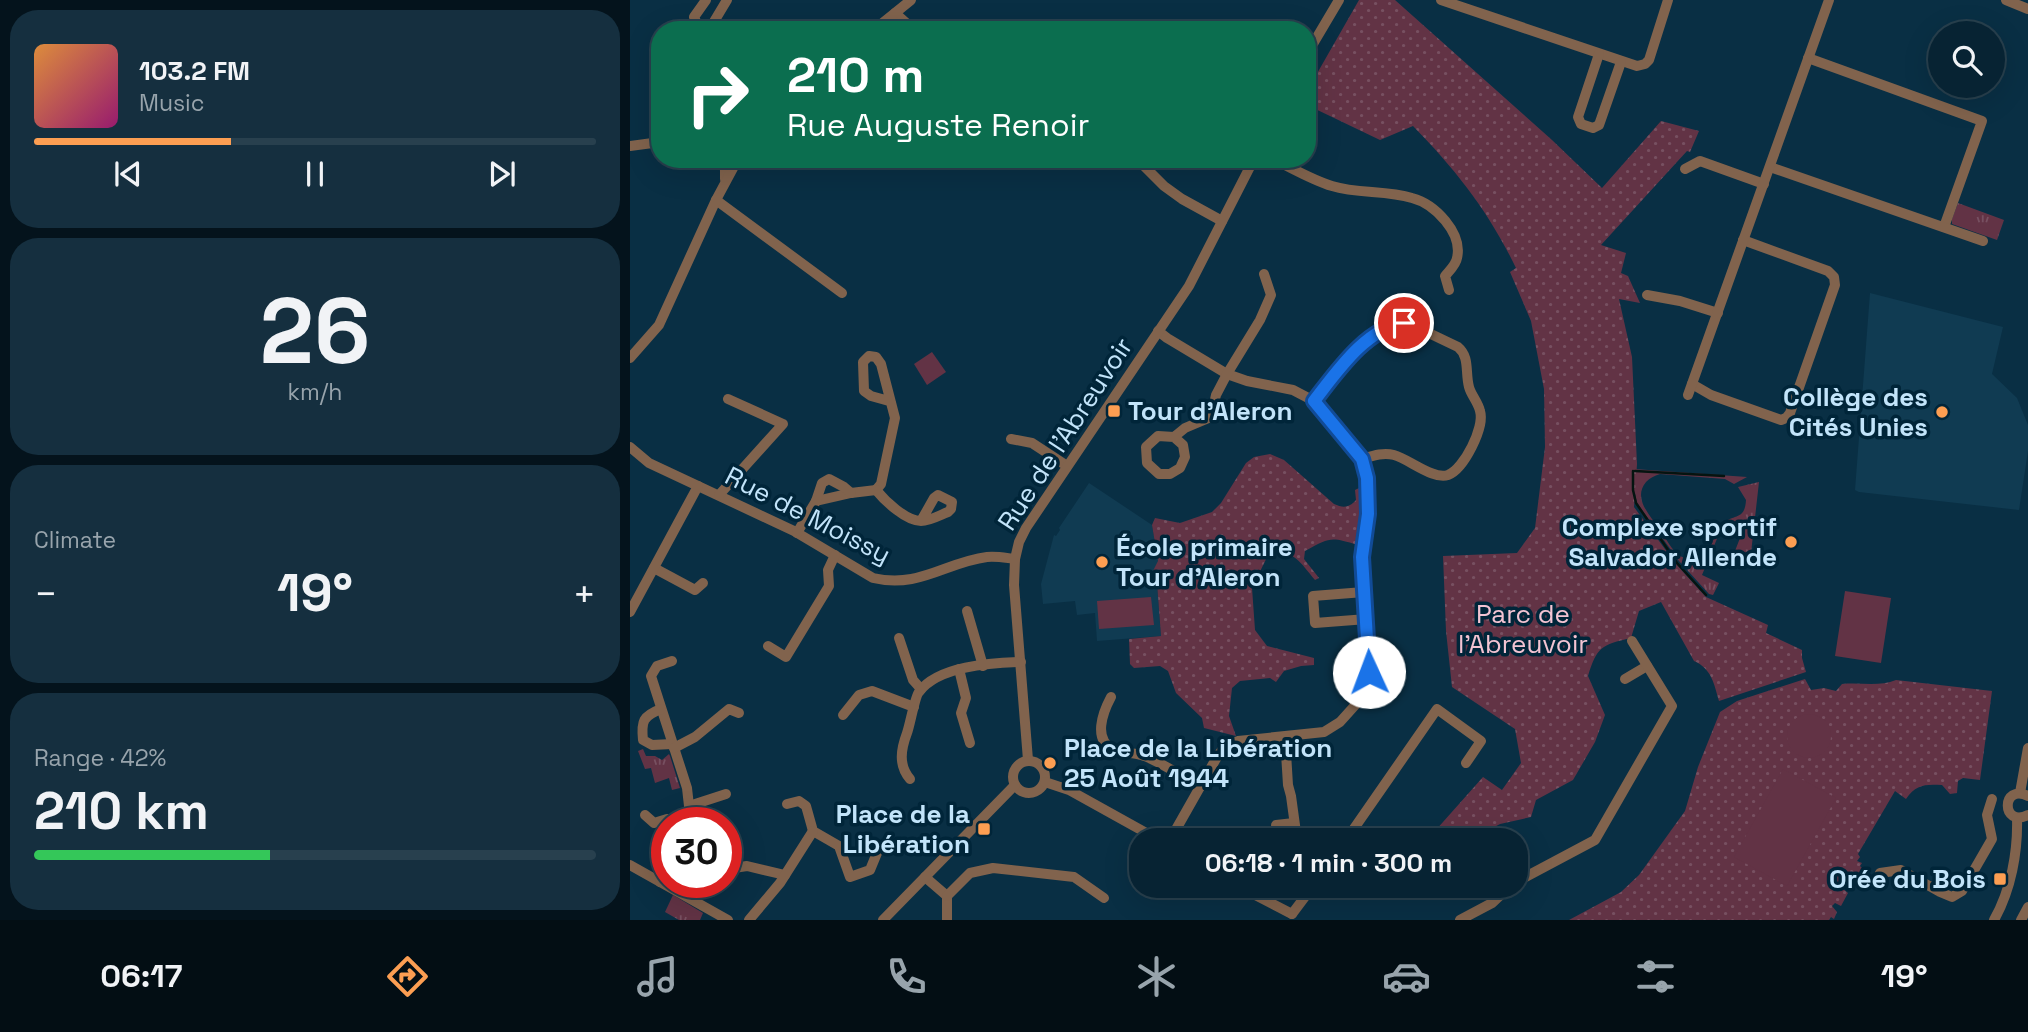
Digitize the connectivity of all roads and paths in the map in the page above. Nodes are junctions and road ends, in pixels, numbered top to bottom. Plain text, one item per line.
1 (706, 0) edge
2 (911, 0) edge
3 (1339, 0) edge
4 (1441, 0) edge
5 (1668, 0) edge
6 (1829, 0) edge
7 (2006, 0) edge
8 (724, 1) edge
9 (2028, 9) edge
10 (895, 13) junction
11 (696, 21) edge
12 (714, 21) edge
13 (885, 21) edge
14 (904, 21) edge
15 (1316, 39) edge
16 (1600, 54) junction
17 (1808, 58) junction
18 (1622, 62) junction
19 (651, 143) edge
20 (630, 146) edge
21 (1770, 167) junction
22 (724, 168) edge
23 (733, 168) edge
24 (1146, 168) edge
25 (1249, 168) edge
26 (1293, 168) edge
27 (1685, 169) dead end
28 (725, 181) junction
29 (1764, 184) junction
30 (716, 200) junction
31 (1222, 221) junction
32 (1944, 227) junction
33 (1743, 240) junction
34 (1983, 241) dead end
35 (1264, 274) dead end
36 (1449, 290) dead end
37 (842, 293) dead end
38 (1647, 295) dead end
39 (1718, 313) junction
40 (1158, 331) junction
41 (630, 358) edge
42 (1227, 374) junction
43 (1692, 384) junction
44 (1688, 395) dead end
45 (728, 400) dead end
46 (889, 401) dead end
47 (1314, 401) junction
48 (1174, 437) dead end
49 (1012, 439) dead end
50 (630, 447) edge
51 (1362, 459) junction
52 (1067, 466) junction
53 (698, 485) junction
54 (876, 490) junction
55 (851, 493) junction
56 (719, 495) junction
57 (816, 501) junction
58 (921, 521) dead end
59 (797, 533) junction
60 (835, 555) junction
61 (1015, 559) junction
62 (654, 568) junction
63 (703, 583) dead end
64 (1364, 592) junction
65 (967, 611) dead end
66 (630, 612) edge
67 (1367, 619) junction
68 (899, 638) dead end
69 (1632, 641) dead end
70 (768, 646) dead end
71 (672, 660) dead end
72 (1021, 662) junction
73 (983, 666) junction
74 (1647, 666) junction
75 (959, 669) junction
76 (1626, 679) dead end
77 (921, 689) junction
78 (1111, 697) dead end
79 (914, 707) junction
80 (661, 709) junction
81 (739, 713) dead end
82 (843, 715) dead end
83 (1285, 737) junction
84 (643, 740) junction
85 (970, 743) dead end
86 (630, 745) edge
87 (673, 746) junction
88 (2028, 748) edge
89 (1028, 760) junction
90 (1466, 763) dead end
91 (910, 779) dead end
92 (1045, 782) junction
93 (1015, 785) junction
94 (1200, 787) junction
95 (726, 794) dead end
96 (2024, 794) edge
97 (1992, 799) dead end
98 (787, 804) dead end
99 (689, 806) joint
100 (645, 815) dead end
101 (2023, 817) edge
102 (651, 820) edge
103 (1294, 823) junction
104 (1276, 825) dead end
105 (1137, 828) edge
106 (1177, 828) edge
107 (1295, 828) edge
108 (1354, 828) edge
109 (813, 831) junction
110 (877, 853) dead end
111 (630, 865) edge
112 (742, 867) edge
113 (1880, 873) dead end
114 (785, 874) junction
115 (1528, 876) edge
116 (651, 877) edge
117 (925, 877) junction
118 (947, 897) junction
119 (689, 898) edge
120 (1104, 898) dead end
121 (1259, 898) edge
122 (1305, 898) edge
123 (1497, 898) edge
124 (2028, 907) edge
125 (1293, 917) edge
126 (728, 920) edge
127 (749, 920) edge
128 (883, 920) edge
129 (947, 920) edge
130 (1460, 920) edge
131 (1994, 920) edge
132 (2021, 920) edge

1 - 11 street
2 - 10 street
3 - 15 street
4 - 16 street
5 - 18 street
6 - 17 street
7 - 9 street
8 - 12 street
10 - 13 street
10 - 14 street
16 - 18 street
16 - 18 street
17 - 21 street
17 - 32 street
19 - 20 street
21 - 29 street
21 - 32 street
22 - 28 street
23 - 28 street
24 - 31 street
25 - 31 street, Rue de l'Abreuvoir
26 - 36 street
27 - 29 street
28 - 30 street
29 - 33 street
30 - 37 street
30 - 41 street
31 - 40 street, Rue de l'Abreuvoir
32 - 34 street
33 - 39 street
33 - 43 street
35 - 42 street
38 - 39 street
39 - 43 street
40 - 42 street
40 - 52 street, Rue de l'Abreuvoir
42 - 47 street
42 - 48 street
43 - 44 street
45 - 56 street
46 - 54 street
47 - 51 street
47 - 51 street
49 - 52 street
50 - 53 street, Rue de Moissy
51 - 64 street
52 - 61 street, Rue de l'Abreuvoir
53 - 56 street, Rue de Moissy
53 - 62 street
54 - 55 street
54 - 58 street
55 - 57 street
55 - 57 street
56 - 59 street, Rue de Moissy
57 - 59 street
59 - 60 street, Rue de Moissy
60 - 61 street, Rue de Moissy
60 - 70 street
61 - 72 street, Rue de l'Abreuvoir
62 - 63 street
62 - 66 street
64 - 67 street
64 - 67 street
65 - 73 street
67 - 83 street
68 - 77 street
69 - 74 street
71 - 80 street
72 - 73 street
72 - 89 street, Rue de l'Abreuvoir
73 - 75 street
74 - 76 street
74 - 115 street
75 - 77 street
75 - 85 street
77 - 79 street
78 - 94 street
79 - 82 street
79 - 91 street
80 - 84 street
80 - 87 street
81 - 87 street
83 - 94 street
83 - 103 street
84 - 86 street
84 - 87 street
87 - 99 street
88 - 96 street
89 - 92 street
89 - 93 street
90 - 108 street
92 - 93 street
92 - 105 street
93 - 117 street
94 - 106 street
95 - 99 street
96 - 101 street
97 - 113 street
98 - 109 street
100 - 102 street
101 - 131 street
103 - 104 street
103 - 107 street
109 - 110 street
109 - 114 street
111 - 116 street
112 - 114 street
114 - 127 street
117 - 118 street
117 - 128 street
118 - 120 street
118 - 129 street
119 - 126 street
121 - 125 street
122 - 125 street
123 - 130 street
124 - 132 street

